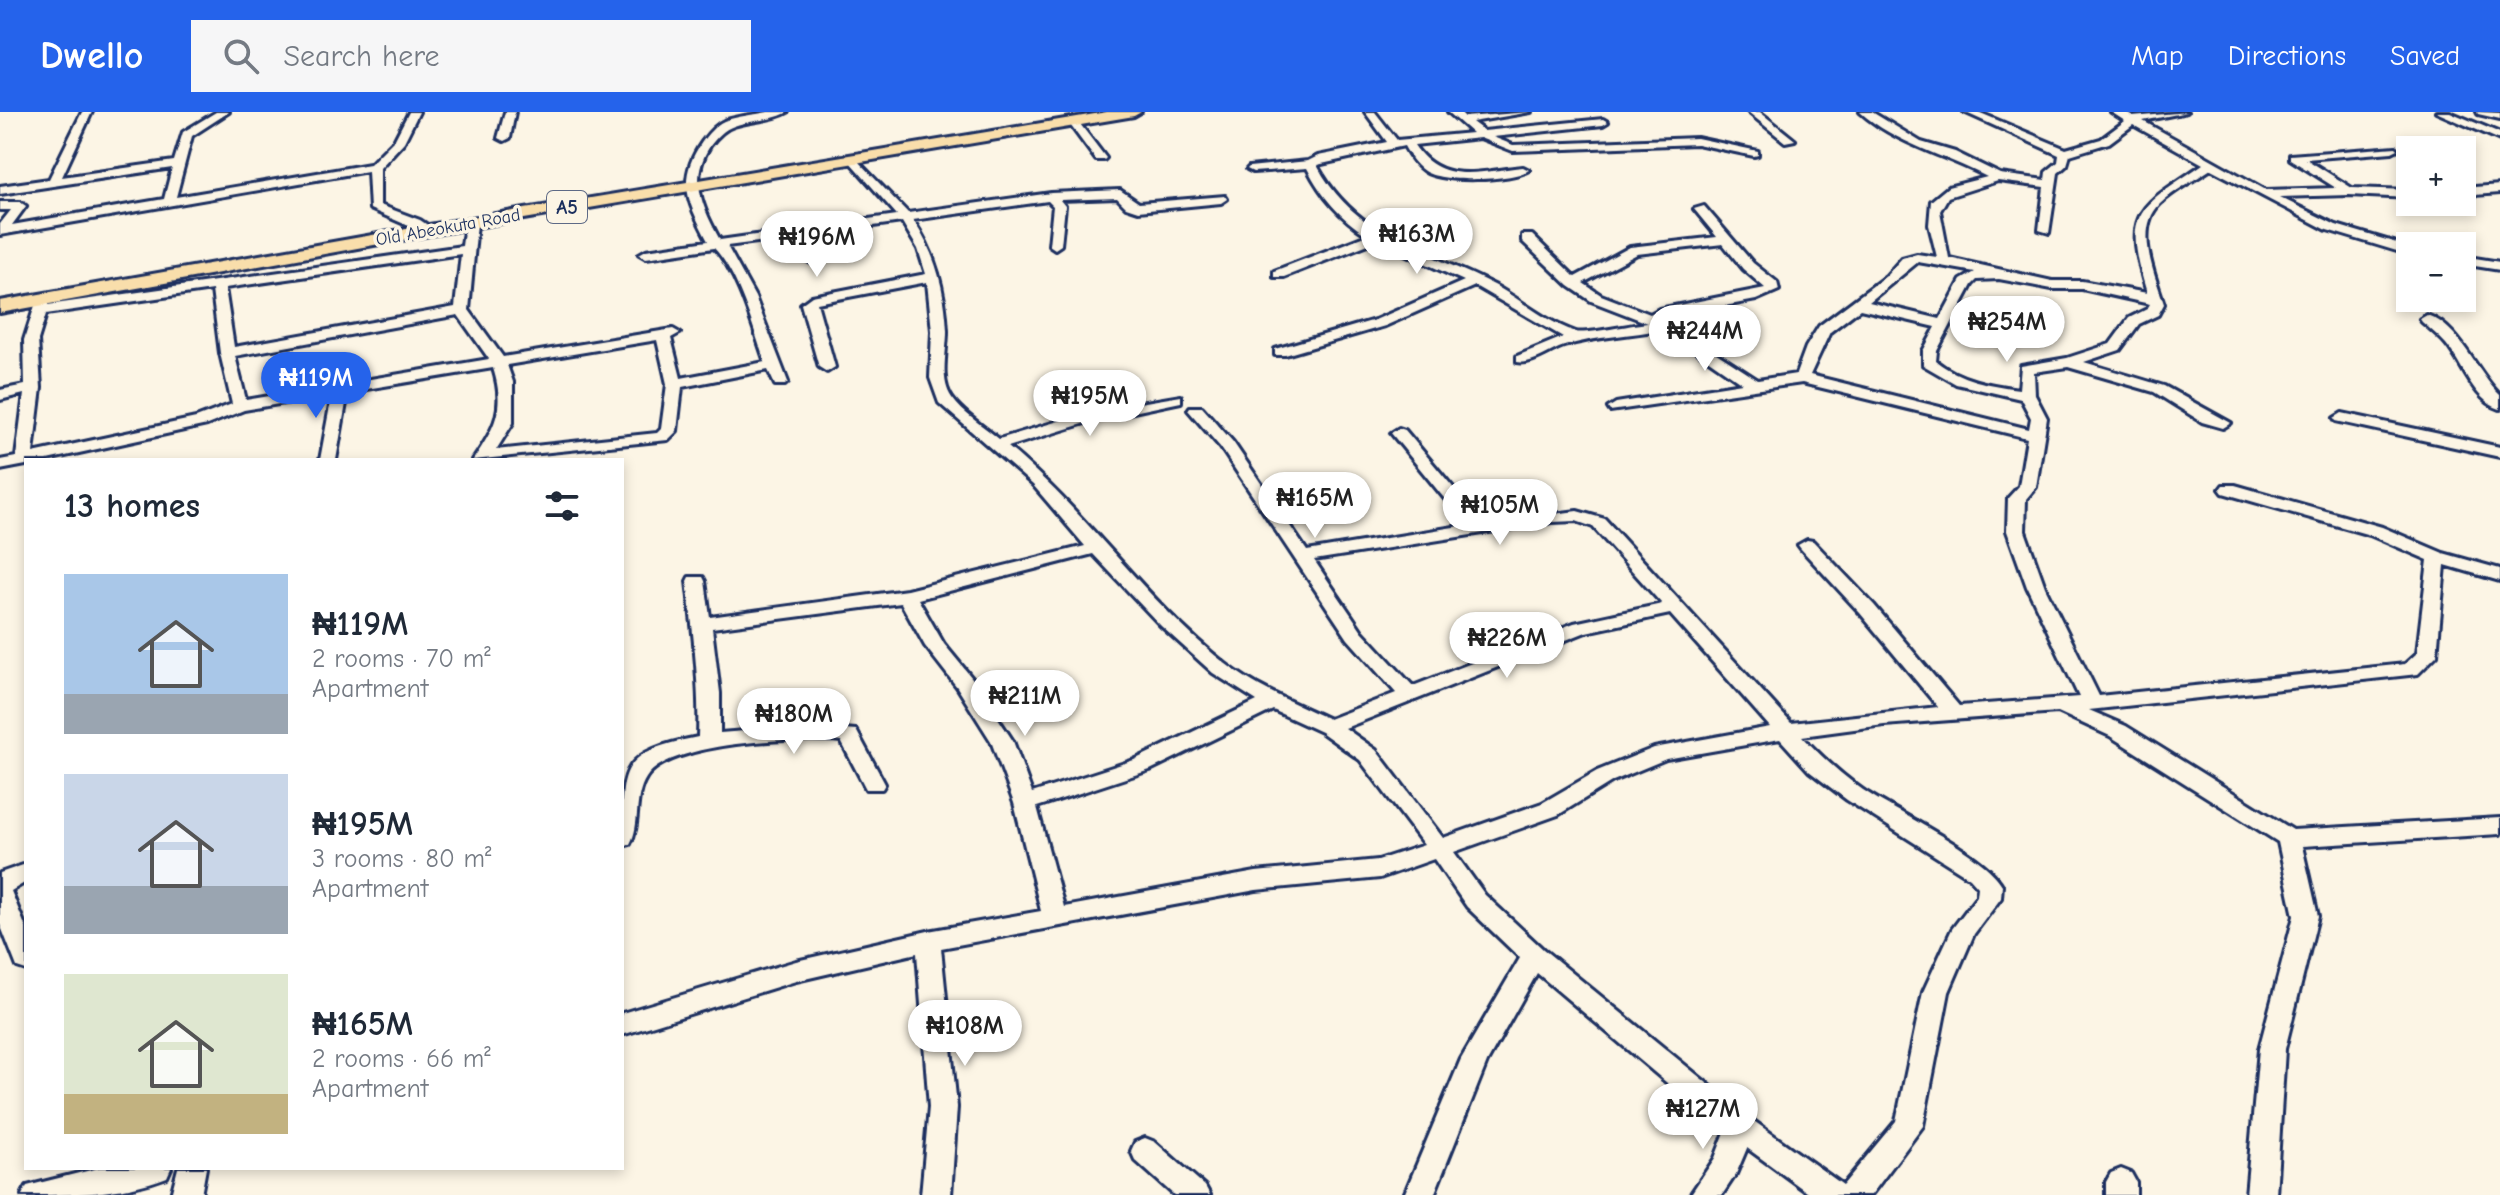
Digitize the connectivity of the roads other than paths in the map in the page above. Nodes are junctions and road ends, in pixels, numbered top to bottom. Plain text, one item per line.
1 (87, 112) edge
2 (224, 112) edge
3 (414, 112) edge
4 (510, 112) edge
5 (783, 112) edge
6 (1132, 112) edge
7 (1370, 112) edge
8 (1453, 112) edge
9 (1526, 112) edge
10 (1594, 112) edge
11 (1753, 112) edge
12 (1865, 112) edge
13 (1969, 112) edge
14 (2116, 112) edge
15 (2182, 112) edge
16 (2441, 112) edge
17 (2482, 112) edge
18 (2500, 116) edge
19 (1464, 120) junction
20 (2132, 120) junction
21 (1073, 122) junction
22 (1603, 122) junction
23 (1479, 136) junction
24 (2500, 137) edge
25 (504, 138) dead end
26 (1789, 140) dead end
27 (1401, 144) junction
28 (1623, 146) junction
29 (2392, 149) dead end
30 (1754, 153) dead end
31 (2065, 153) junction
32 (1100, 158) dead end
33 (853, 159) junction
34 (178, 164) junction
35 (1311, 164) junction
36 (2209, 165) junction
37 (374, 167) junction
38 (1253, 169) dead end
39 (1523, 170) dead end
40 (1997, 177) junction
41 (54, 182) junction
42 (2050, 184) junction
43 (691, 186) junction
44 (2500, 189) edge
45 (0, 190) edge
46 (2349, 191) junction
47 (2476, 191) edge
48 (2396, 193) edge
49 (2260, 194) junction
50 (1051, 197) junction
51 (1221, 199) dead end
52 (169, 202) junction
53 (0, 206) edge
54 (1700, 209) dead end
55 (907, 219) junction
56 (471, 223) junction
57 (1, 230) edge
58 (429, 230) junction
59 (2045, 230) dead end
60 (810, 231) junction
61 (1377, 236) junction
62 (1527, 238) dead end
63 (1726, 240) junction
64 (715, 242) junction
65 (1055, 245) dead end
66 (2396, 247) edge
67 (470, 249) junction
68 (646, 254) dead end
69 (811, 259) dead end
70 (1942, 260) junction
71 (2476, 262) edge
72 (2500, 266) edge
73 (1279, 274) dead end
74 (2003, 276) junction
75 (931, 277) junction
76 (1475, 281) junction
77 (1574, 283) junction
78 (218, 284) junction
79 (2153, 298) junction
80 (42, 304) junction
81 (1859, 304) junction
82 (0, 307) edge
83 (462, 310) junction
84 (2427, 319) dead end
85 (1660, 322) junction
86 (1945, 325) junction
87 (1574, 337) junction
88 (1280, 352) dead end
89 (227, 353) junction
90 (1522, 359) dead end
91 (498, 361) junction
92 (2069, 362) junction
93 (773, 365) junction
94 (827, 367) dead end
95 (1802, 378) junction
96 (780, 382) dead end
97 (675, 384) junction
98 (1753, 384) junction
99 (33, 388) junction
100 (341, 388) junction
101 (0, 395) edge
102 (2027, 395) junction
103 (1175, 399) dead end
104 (2500, 404) edge
105 (240, 406) junction
106 (1616, 408) dead end
107 (1196, 410) dead end
108 (2342, 418) dead end
109 (2223, 423) dead end
110 (1399, 433) dead end
111 (2035, 435) junction
112 (996, 445) junction
113 (2500, 452) edge
114 (71, 454) edge
115 (24, 458) edge
116 (40, 458) edge
117 (328, 458) edge
118 (483, 458) edge
119 (24, 460) edge
120 (0, 465) edge
121 (2229, 489) dead end
122 (1479, 529) junction
123 (1807, 545) dead end
124 (1097, 548) junction
125 (1301, 557) junction
126 (2437, 557) junction
127 (2500, 575) edge
128 (696, 581) dead end
129 (907, 596) junction
130 (1677, 607) junction
131 (700, 624) junction
132 (1409, 695) junction
133 (1273, 702) junction
134 (2092, 703) junction
135 (2061, 705) junction
136 (1954, 713) junction
137 (1329, 727) junction
138 (1784, 731) junction
139 (709, 744) junction
140 (874, 784) dead end
141 (1025, 803) junction
142 (624, 819) edge
143 (2500, 826) edge
144 (2289, 838) junction
145 (1441, 850) junction
146 (24, 874) edge
147 (0, 890) edge
148 (1055, 918) junction
149 (928, 941) junction
150 (24, 955) edge
151 (1534, 956) junction
152 (624, 1023) edge
153 (1741, 1128) junction
154 (1145, 1151) dead end
155 (140, 1170) edge
156 (192, 1170) edge
157 (79, 1177) edge
158 (37, 1195) edge
159 (186, 1195) edge
160 (936, 1195) edge
161 (1195, 1195) edge
162 (1419, 1195) edge
163 (1705, 1195) edge
164 (1834, 1195) edge
165 (1853, 1195) edge
166 (2261, 1195) edge

1 - 41 street
2 - 34 street
3 - 37 street
4 - 25 street
5 - 43 street
6 - 21 highway, Old Abeokuta Road / A5
7 - 27 street
8 - 19 street
9 - 19 street
10 - 22 street
11 - 26 street
12 - 40 street
13 - 31 street
14 - 20 street
15 - 20 street
16 - 24 street
17 - 18 street
19 - 23 street
20 - 31 street
20 - 36 street
21 - 32 street
21 - 33 highway, Old Abeokuta Road / A5
22 - 23 street
22 - 28 street
23 - 27 street
23 - 28 street
27 - 35 street
27 - 39 street
28 - 30 street
29 - 46 street
31 - 42 street
33 - 43 highway, Old Abeokuta Road / A5
33 - 55 street
34 - 41 street
34 - 52 street
35 - 38 street
35 - 61 street
36 - 49 street
36 - 79 street
37 - 52 street
37 - 58 street
40 - 42 street
40 - 70 street
41 - 45 street
42 - 59 street
43 - 56 highway, Old Abeokuta Road / A5
43 - 64 street
44 - 47 street
46 - 48 street
46 - 49 street
49 - 66 street
50 - 51 street
50 - 55 street
50 - 65 street
52 - 57 street
53 - 57 street
54 - 63 street
55 - 60 street
55 - 75 street
56 - 58 highway, Old Abeokuta Road / A5
56 - 67 street
58 - 80 highway, Old Abeokuta Road / A5
60 - 64 street
60 - 69 street
61 - 73 street
61 - 76 street
62 - 77 street
63 - 77 street
63 - 85 street
64 - 68 street
64 - 93 street
67 - 78 street
67 - 83 street
70 - 74 street
70 - 81 street
71 - 72 street
74 - 79 street
74 - 86 street
75 - 94 street
75 - 112 street
76 - 87 street
76 - 88 street
77 - 85 street
78 - 80 street
78 - 89 street
79 - 92 street
80 - 82 highway, Old Abeokuta Road / A5
80 - 99 street
81 - 86 street
81 - 95 street
83 - 89 street
83 - 91 street
84 - 104 street
85 - 87 street
85 - 98 street
86 - 102 street
87 - 90 street
89 - 105 street
91 - 97 street
91 - 100 street
91 - 118 street
92 - 102 street
92 - 109 street
93 - 96 street
93 - 97 street
95 - 98 street
95 - 111 street
97 - 118 street
98 - 106 street
99 - 101 street
99 - 115 street
100 - 105 street
100 - 117 street
102 - 111 street
103 - 112 street
105 - 114 street
107 - 125 street
108 - 113 street
110 - 122 street
111 - 134 street
112 - 124 street
114 - 116 street
119 - 120 street
121 - 126 street
122 - 125 street
122 - 130 street
123 - 136 street
124 - 129 street
124 - 133 street
125 - 132 street
126 - 127 street
126 - 134 street
128 - 131 street
129 - 131 street
129 - 141 street
130 - 132 street
130 - 138 street
131 - 139 street
132 - 137 street
133 - 137 street
133 - 141 street
134 - 135 street
135 - 136 street
135 - 144 street
136 - 138 street
137 - 145 street
138 - 145 street
138 - 165 street
139 - 140 street
139 - 142 street
141 - 148 street
143 - 144 street
144 - 166 street
145 - 148 street
145 - 151 street
146 - 147 street
147 - 150 street
148 - 149 street
149 - 152 street
149 - 160 street
151 - 153 street
151 - 162 street
153 - 163 street
153 - 164 street
154 - 161 street
155 - 157 street
156 - 159 street
157 - 158 street

